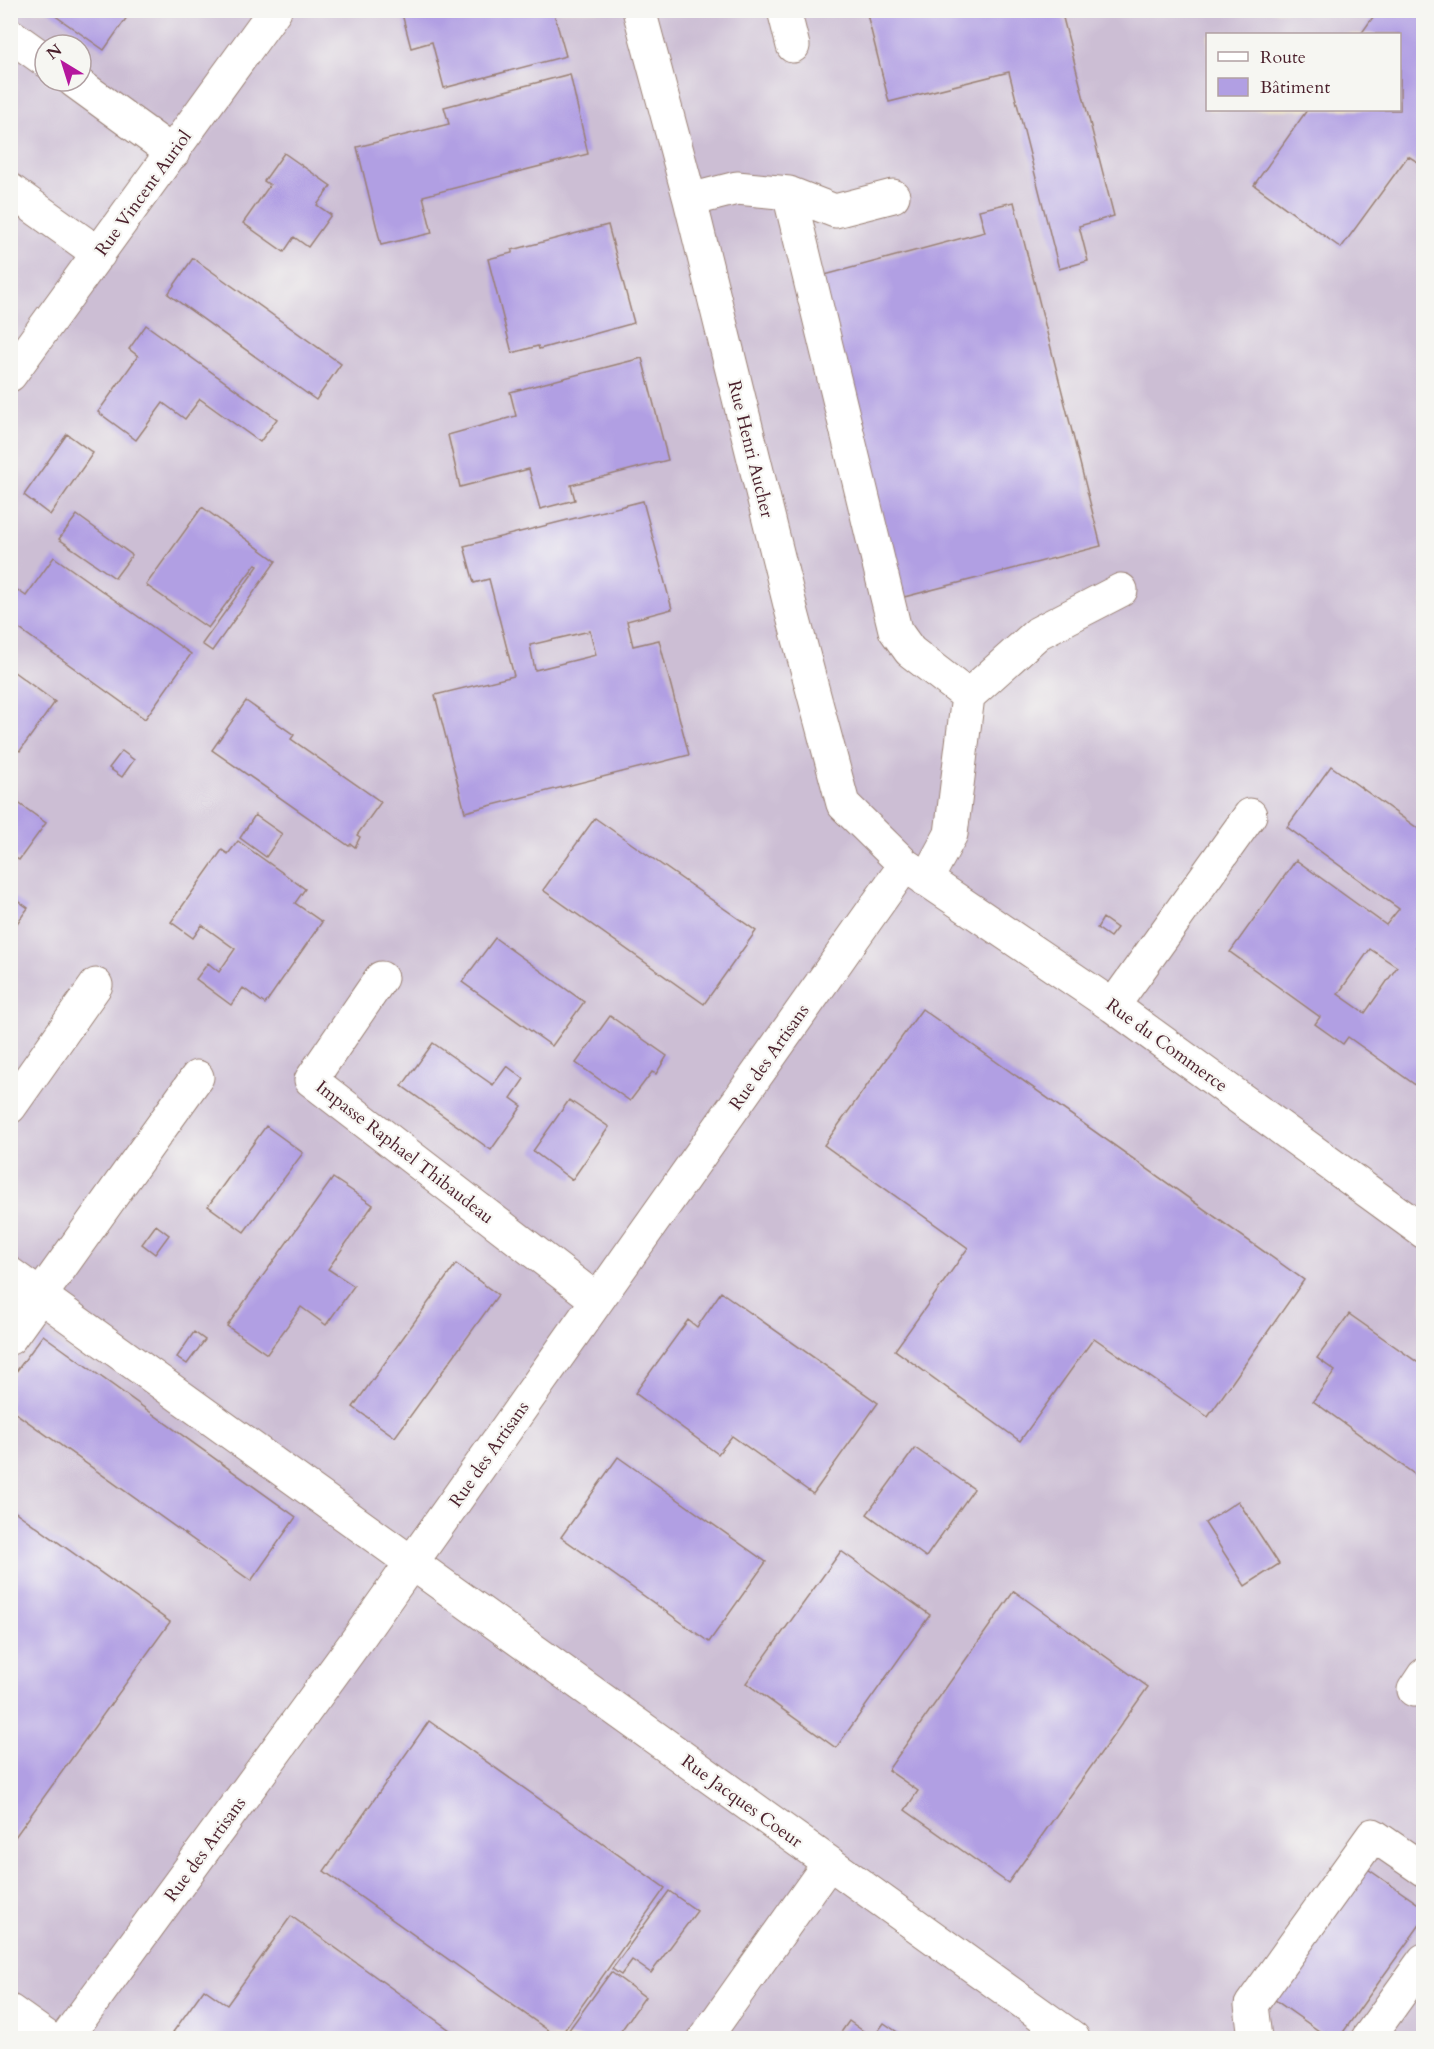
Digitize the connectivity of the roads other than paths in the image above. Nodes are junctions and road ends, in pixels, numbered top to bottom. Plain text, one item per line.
1 (275, 10) edge
2 (639, 10) edge
3 (784, 10) edge
4 (10, 35) edge
5 (793, 46) dead end
6 (33, 51) edge
7 (90, 93) edge
8 (173, 153) junction
9 (10, 190) edge
10 (789, 193) junction
11 (893, 196) dead end
12 (690, 201) junction
13 (99, 254) junction
14 (10, 375) edge
15 (1121, 590) dead end
16 (968, 696) junction
17 (1250, 815) dead end
18 (916, 873) junction
19 (381, 978) dead end
20 (96, 985) dead end
21 (1113, 1006) junction
22 (197, 1077) dead end
23 (10, 1107) edge
24 (1424, 1232) edge
25 (10, 1274) edge
26 (40, 1295) junction
27 (597, 1300) junction
28 (10, 1338) edge
29 (411, 1563) junction
30 (829, 1863) junction
31 (1424, 1870) edge
32 (1424, 1960) edge
33 (10, 2011) edge
34 (48, 2038) edge
35 (66, 2038) edge
36 (705, 2038) edge
37 (1073, 2038) edge
38 (1256, 2038) edge
39 (1368, 2038) edge

1 - 8 street, Rue Vincent Auriol
2 - 12 street, Rue Henri Aucher
3 - 5 street
4 - 6 street
7 - 8 street
8 - 13 street, Rue Vincent Auriol
9 - 13 street
10 - 11 street
10 - 12 street
10 - 16 street
12 - 18 street, Rue Henri Aucher
13 - 14 street, Rue Vincent Auriol
15 - 16 street
16 - 18 street, Rue des Artisans
17 - 21 street
18 - 21 street, Rue du Commerce
18 - 27 street, Rue des Artisans
19 - 27 street, Impasse Raphael Thibaudeau
20 - 23 street
21 - 24 street, Rue du Commerce
22 - 26 street
25 - 26 street, Rue Jacques Coeur
26 - 28 street
26 - 29 street, Rue Jacques Coeur
27 - 29 street, Rue des Artisans
29 - 30 street, Rue Jacques Coeur
29 - 35 street, Rue des Artisans
30 - 36 street
30 - 37 street, Rue Jacques Coeur
31 - 38 street
32 - 39 street
33 - 34 street

